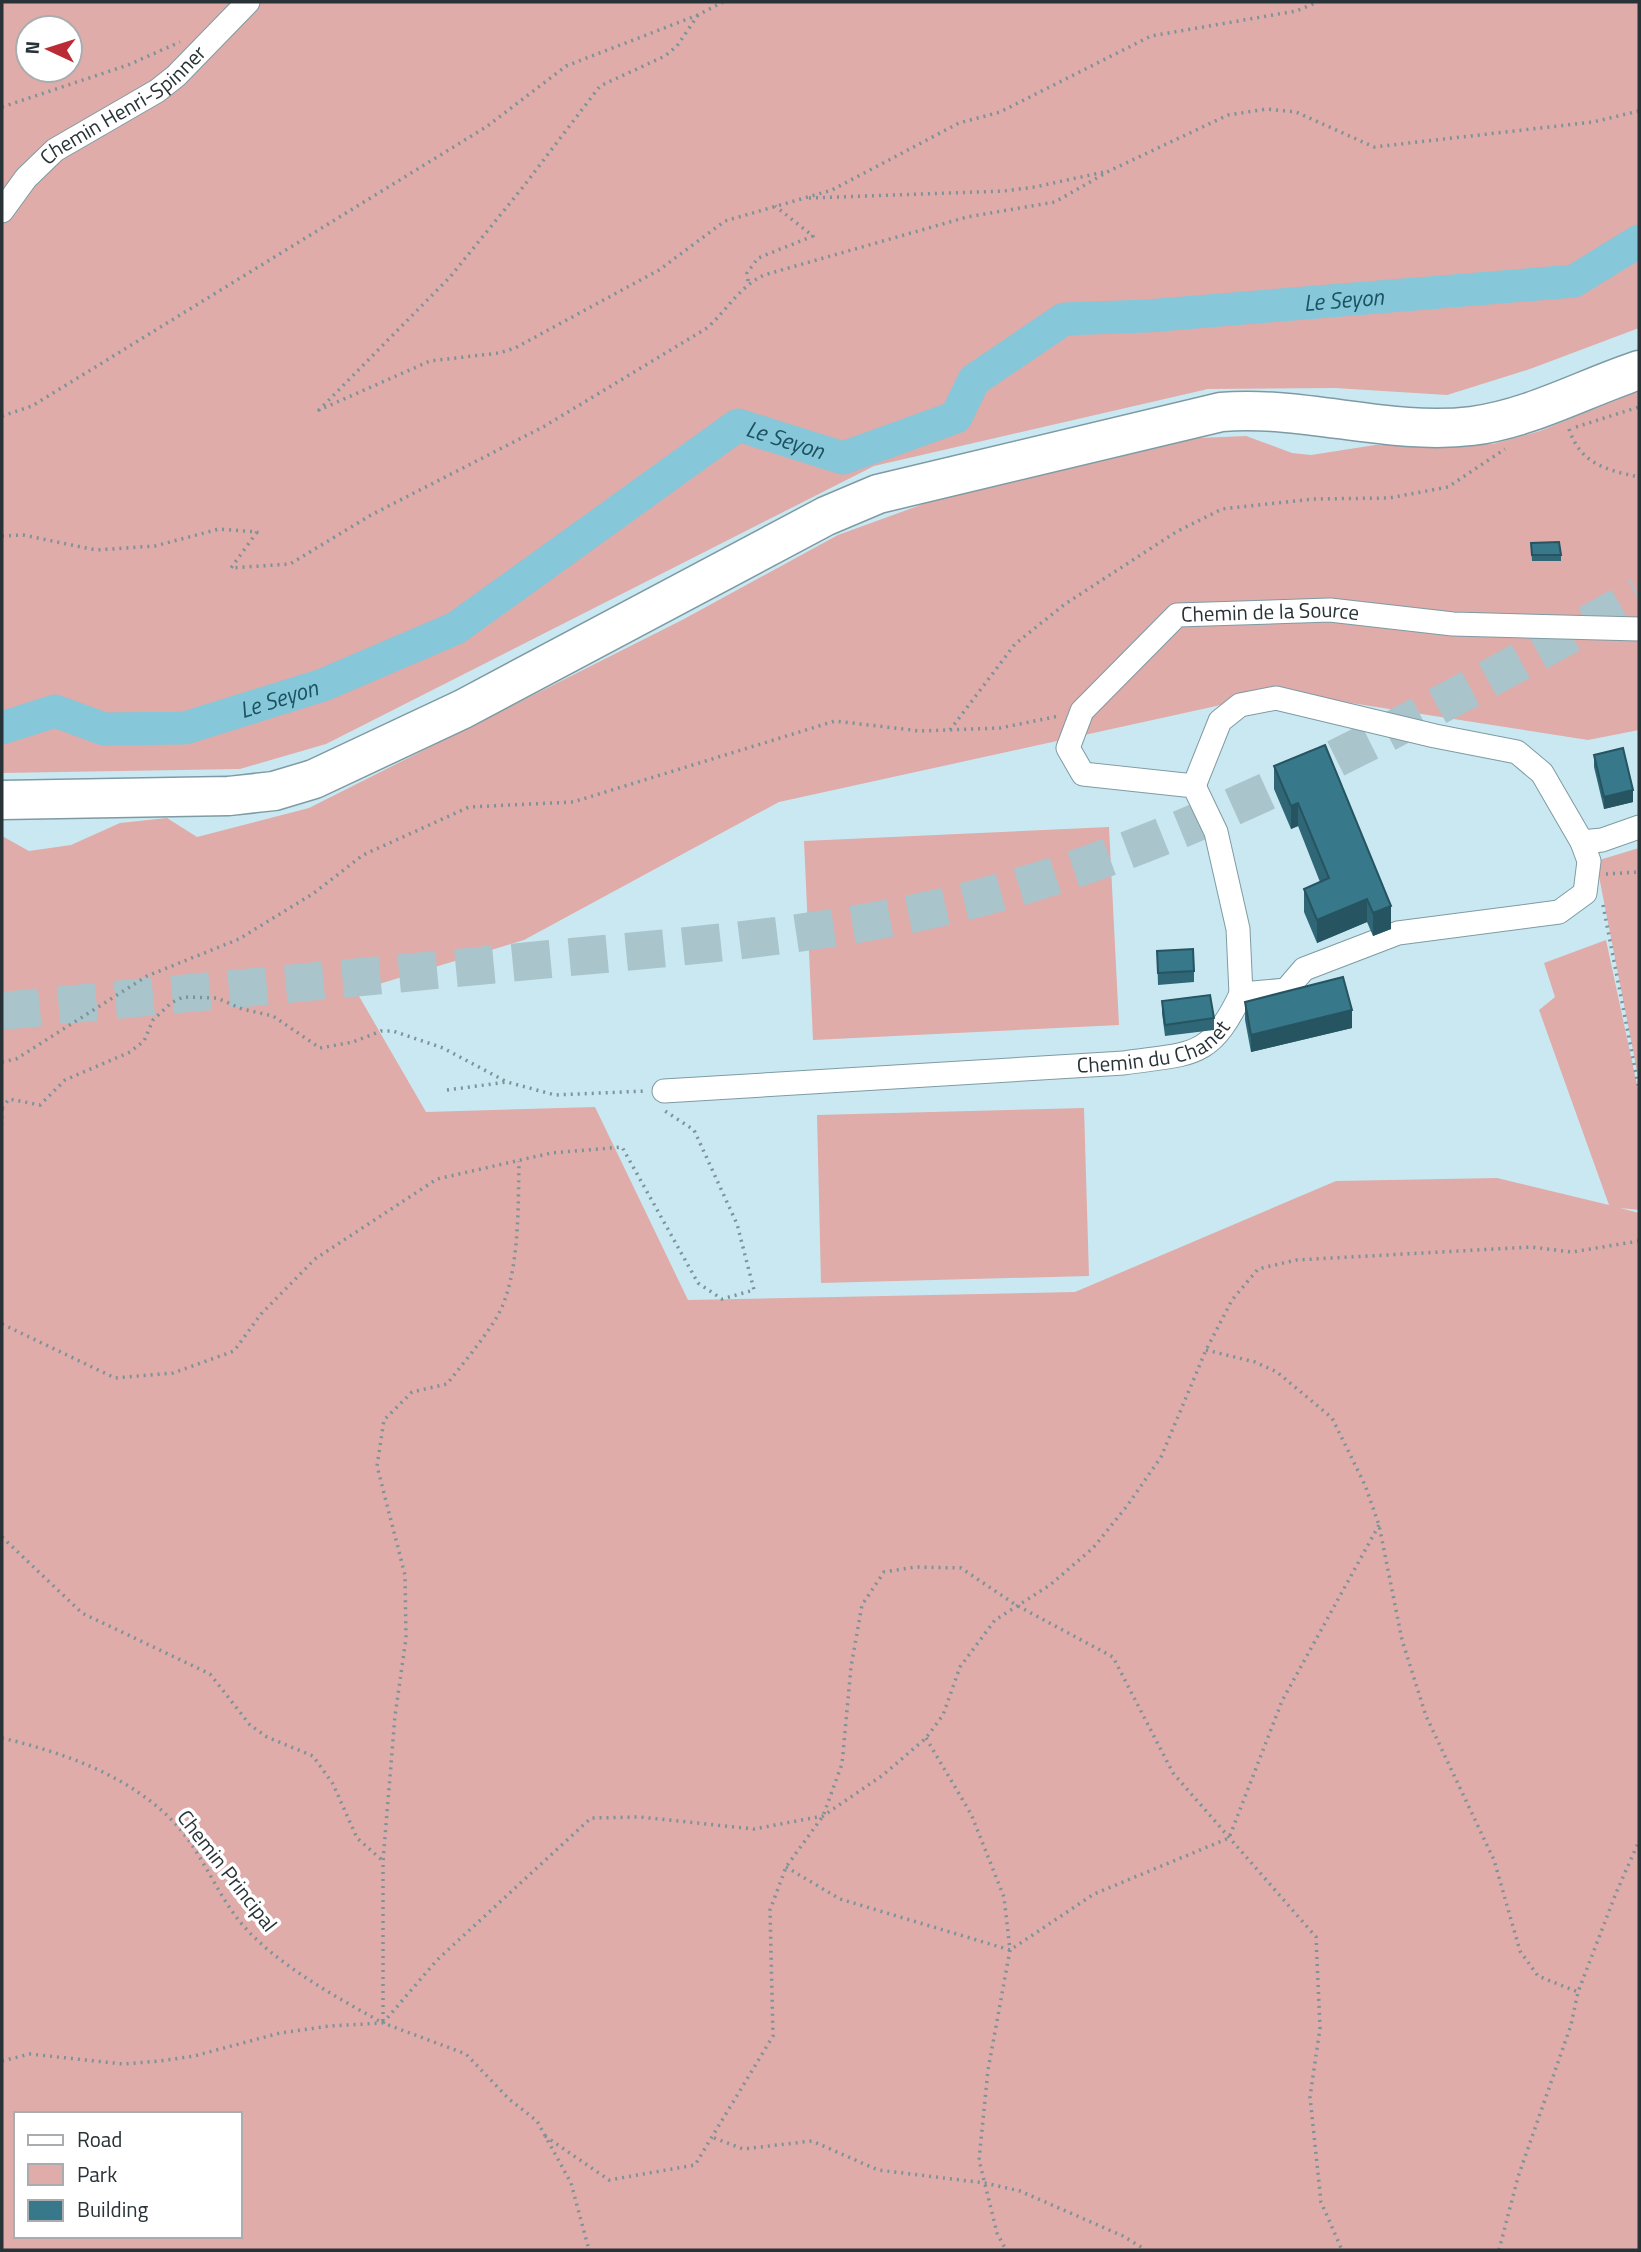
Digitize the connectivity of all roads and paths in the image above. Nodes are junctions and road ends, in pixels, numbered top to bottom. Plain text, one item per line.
1 (248, 2) edge
2 (723, 2) edge
3 (1318, 2) edge
4 (698, 15) junction
5 (210, 41) junction
6 (2, 107) edge
7 (1639, 111) edge
8 (1110, 171) junction
9 (802, 198) junction
10 (775, 206) junction
11 (2, 211) edge
12 (748, 282) junction
13 (1639, 359) edge
14 (1639, 370) edge
15 (1600, 383) junction
16 (1639, 407) edge
17 (2, 416) edge
18 (1568, 429) junction
19 (1560, 430) dead end
20 (1510, 445) dead end
21 (1639, 477) edge
22 (2, 536) edge
23 (1639, 629) edge
24 (1082, 711) junction
25 (950, 730) junction
26 (1194, 786) junction
27 (2, 800) edge
28 (1639, 827) edge
29 (1583, 842) junction
30 (1639, 872) edge
31 (1586, 884) junction
32 (1241, 994) junction
33 (2, 1062) edge
34 (507, 1082) junction
35 (1639, 1089) edge
36 (447, 1090) dead end
37 (664, 1091) junction
38 (2, 1108) edge
39 (2, 1124) edge
40 (519, 1161) junction
41 (1639, 1241) edge
42 (2, 1324) edge
43 (1206, 1350) junction
44 (1379, 1525) junction
45 (2, 1537) edge
46 (1016, 1605) junction
47 (2, 1738) edge
48 (926, 1738) junction
49 (823, 1816) junction
50 (1229, 1838) junction
51 (1639, 1841) edge
52 (383, 1861) junction
53 (786, 1867) junction
54 (1010, 1951) junction
55 (1578, 1992) junction
56 (383, 2023) junction
57 (2, 2062) edge
58 (545, 2136) junction
59 (713, 2138) junction
60 (985, 2183) junction
61 (589, 2250) edge
62 (1006, 2250) edge
63 (1146, 2250) edge
64 (1342, 2250) edge
65 (1500, 2250) edge

1 - 5 street, Chemin Henri-Spinner
2 - 4 path
3 - 9 path
4 - 10 path
4 - 17 path
5 - 6 path
5 - 11 street, Chemin Henri-Spinner
7 - 8 path
8 - 9 path
8 - 12 path
9 - 10 path
10 - 12 path
12 - 22 path
13 - 15 highway
14 - 15 highway
15 - 27 highway
16 - 18 path
18 - 19 path
18 - 21 path
20 - 25 path
23 - 24 street, Chemin de la Source
24 - 25 path
24 - 26 street, Chemin de la Source
25 - 33 path
26 - 29 street
26 - 32 street
28 - 29 street
29 - 31 street
30 - 31 path
31 - 32 street, Chemin du Chanet
31 - 35 path
32 - 37 street, Chemin du Chanet
34 - 36 path
34 - 37 path
34 - 38 path
37 - 40 path
38 - 39 path
40 - 42 path
40 - 52 path
41 - 43 path
43 - 44 path
43 - 46 path
44 - 50 path
44 - 55 path
45 - 52 path
46 - 48 path
46 - 49 path
46 - 50 path
47 - 56 path, Chemin Principal
48 - 49 path
48 - 54 path
49 - 53 path
49 - 56 path
50 - 54 path
50 - 64 path
51 - 55 path
52 - 56 path
53 - 54 path
53 - 59 path
54 - 60 path
55 - 65 path
56 - 57 path
56 - 58 path, Chemin Principal
58 - 59 path
58 - 61 path
59 - 60 path
60 - 62 path
60 - 63 path

